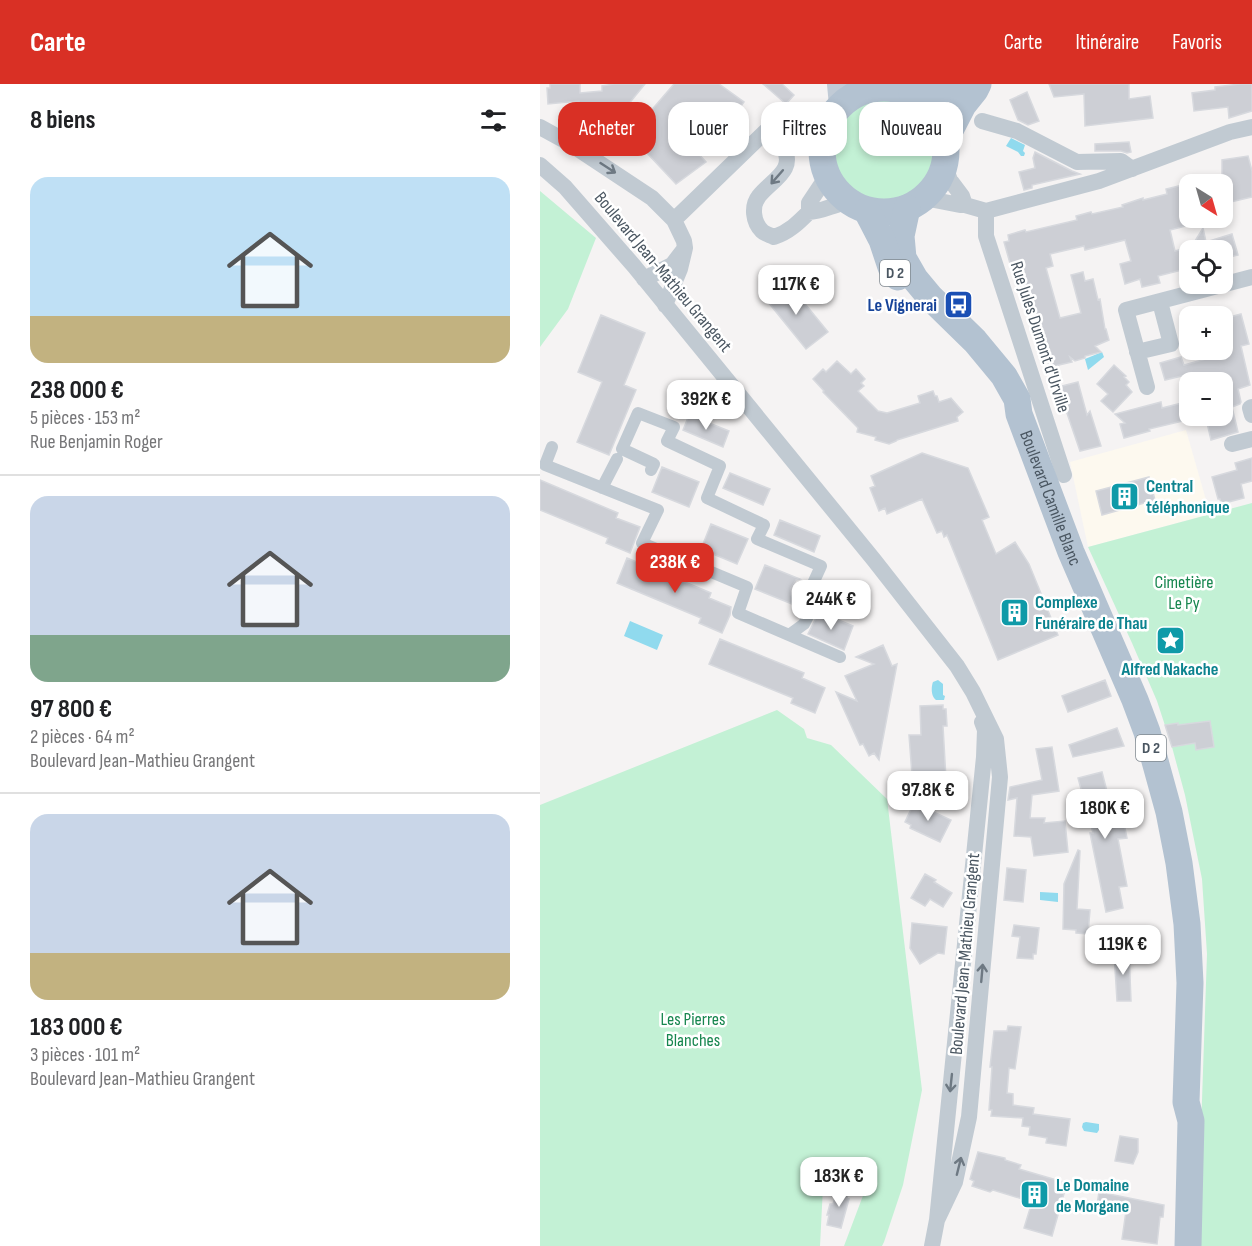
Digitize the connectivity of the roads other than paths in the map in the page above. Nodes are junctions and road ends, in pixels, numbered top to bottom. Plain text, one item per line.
1 (962, 84) edge
2 (978, 84) edge
3 (881, 86) edge
4 (912, 93) junction
5 (840, 94) edge
6 (924, 102) edge
7 (963, 105) edge
8 (982, 121) dead end
9 (540, 127) edge
10 (1252, 127) edge
11 (946, 156) edge
12 (540, 165) edge
13 (945, 167) junction
14 (1132, 169) junction
15 (827, 176) junction
16 (916, 203) junction
17 (966, 205) junction
18 (858, 206) junction
19 (986, 211) junction
20 (809, 212) junction
21 (674, 220) junction
22 (685, 248) junction
23 (1252, 277) edge
24 (644, 279) junction
25 (1160, 302) junction
26 (665, 304) junction
27 (1137, 352) junction
28 (1147, 387) dead end
29 (1252, 407) edge
30 (1019, 414) junction
31 (1252, 415) edge
32 (1252, 439) edge
33 (1232, 444) dead end
34 (552, 447) dead end
35 (617, 459) dead end
36 (651, 470) dead end
37 (1065, 475) dead end
38 (602, 488) junction
39 (798, 592) dead end
40 (816, 600) dead end
41 (789, 635) junction
42 (840, 657) dead end
43 (1186, 1102) junction
44 (932, 1246) edge
45 (1172, 1246) edge
46 (1188, 1246) edge

1 - 4 main road
2 - 7 main road
3 - 4 main road
3 - 5 main road
4 - 6 main road
5 - 15 main road
8 - 14 street
9 -> 21 street
10 - 14 street
11 - 13 main road
12 - 24 street, Boulevard Jean-Mathieu Grangent
13 - 16 main road
13 - 17 street
14 - 19 street
15 - 18 main road
15 - 20 street
16 - 17 street
16 - 18 main road
16 - 30 main road, Boulevard Camille Blanc / D 2
17 - 19 street
18 - 20 street
18 - 30 main road, Boulevard Camille Blanc / D 2
19 - 37 street, Rue Jules Dumont d'Urville
21 -> 20 street
21 - 22 street
22 - 24 street
22 - 26 street
23 - 25 street
24 - 26 street, Boulevard Jean-Mathieu Grangent
25 - 27 street
25 - 27 street
26 - 44 street, Boulevard Jean-Mathieu Grangent
27 - 28 street
29 - 31 street
30 - 43 main road, Boulevard Camille Blanc / D 2
32 - 33 street
34 - 38 street
35 - 38 street
36 - 39 street
38 - 41 street
40 - 41 street
41 - 42 street
43 - 45 main road, Boulevard Camille Blanc / D 2
43 - 46 main road, Boulevard Camille Blanc / D 2

